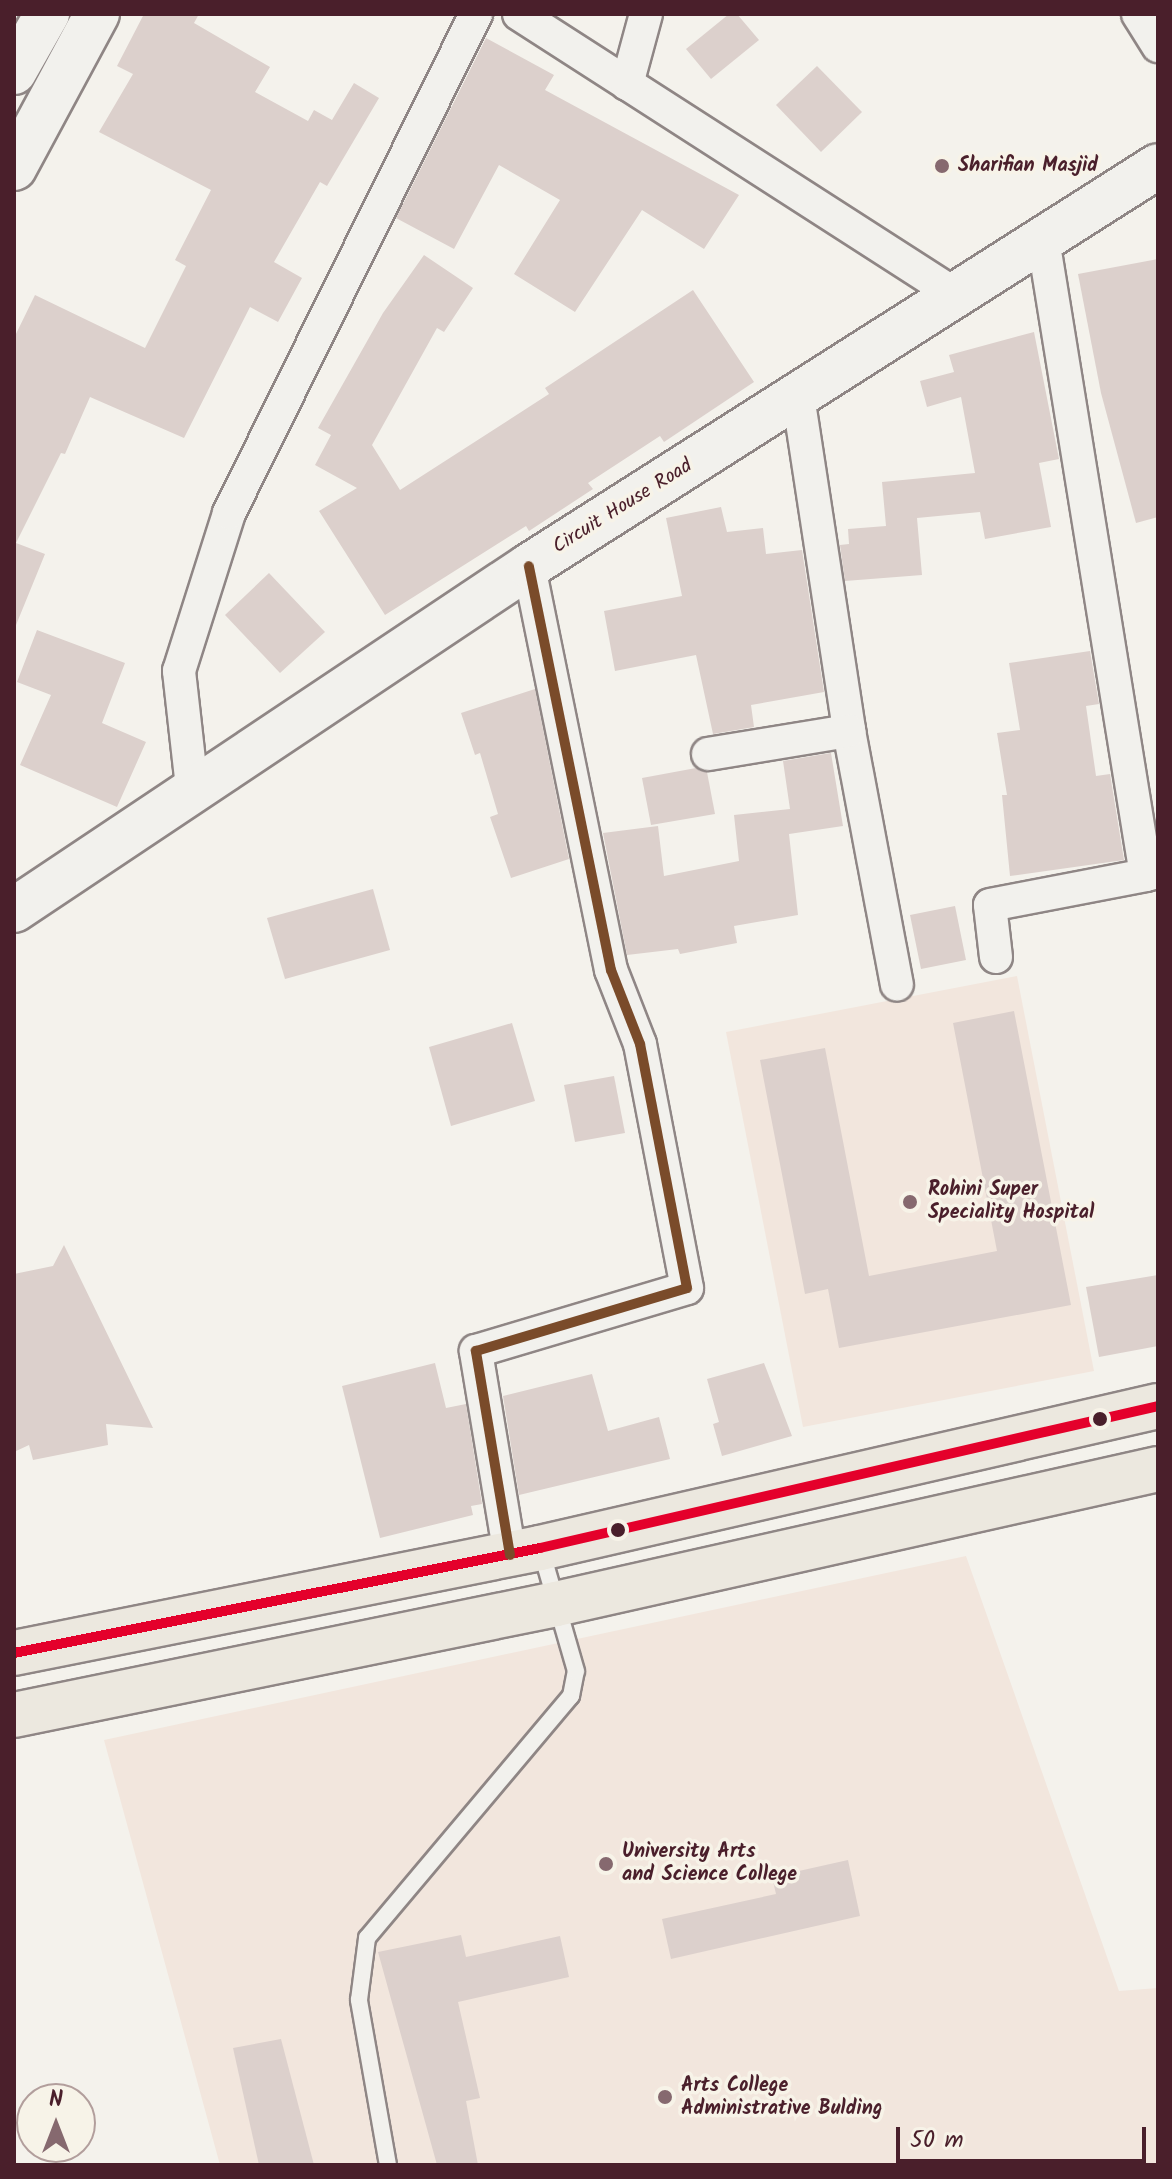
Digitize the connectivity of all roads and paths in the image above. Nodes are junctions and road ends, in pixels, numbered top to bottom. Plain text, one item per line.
1 (47, 14) edge
2 (97, 14) edge
3 (476, 14) edge
4 (519, 14) edge
5 (646, 14) edge
6 (1138, 14) edge
7 (1158, 46) edge
8 (14, 72) edge
9 (627, 84) junction
10 (1158, 166) edge
11 (14, 168) edge
12 (1043, 239) junction
13 (956, 295) junction
14 (798, 396) junction
15 (529, 566) junction
16 (849, 731) junction
17 (708, 754) dead end
18 (192, 787) junction
19 (1152, 873) edge
20 (14, 910) edge
21 (996, 957) dead end
22 (897, 985) dead end
23 (1158, 1406) edge
24 (1158, 1469) edge
25 (525, 1552) junction
26 (556, 1604) junction
27 (14, 1653) edge
28 (14, 1715) edge
29 (388, 2165) edge

1 - 8 street
2 - 11 street
3 - 18 street
4 - 9 street
5 - 9 street
6 - 7 street
9 - 13 street
10 - 12 street, Circuit House Road
12 - 13 street, Circuit House Road
12 - 19 street
13 - 14 street, Circuit House Road
14 - 15 street, Circuit House Road
14 - 16 street
15 - 18 street, Circuit House Road
15 - 25 street
16 - 17 street
16 - 22 street
18 - 20 street, Circuit House Road
19 - 21 street
23 - 25 main road
24 - 26 main road
25 - 26 lane
25 - 27 main road
26 - 28 main road
26 - 29 lane

